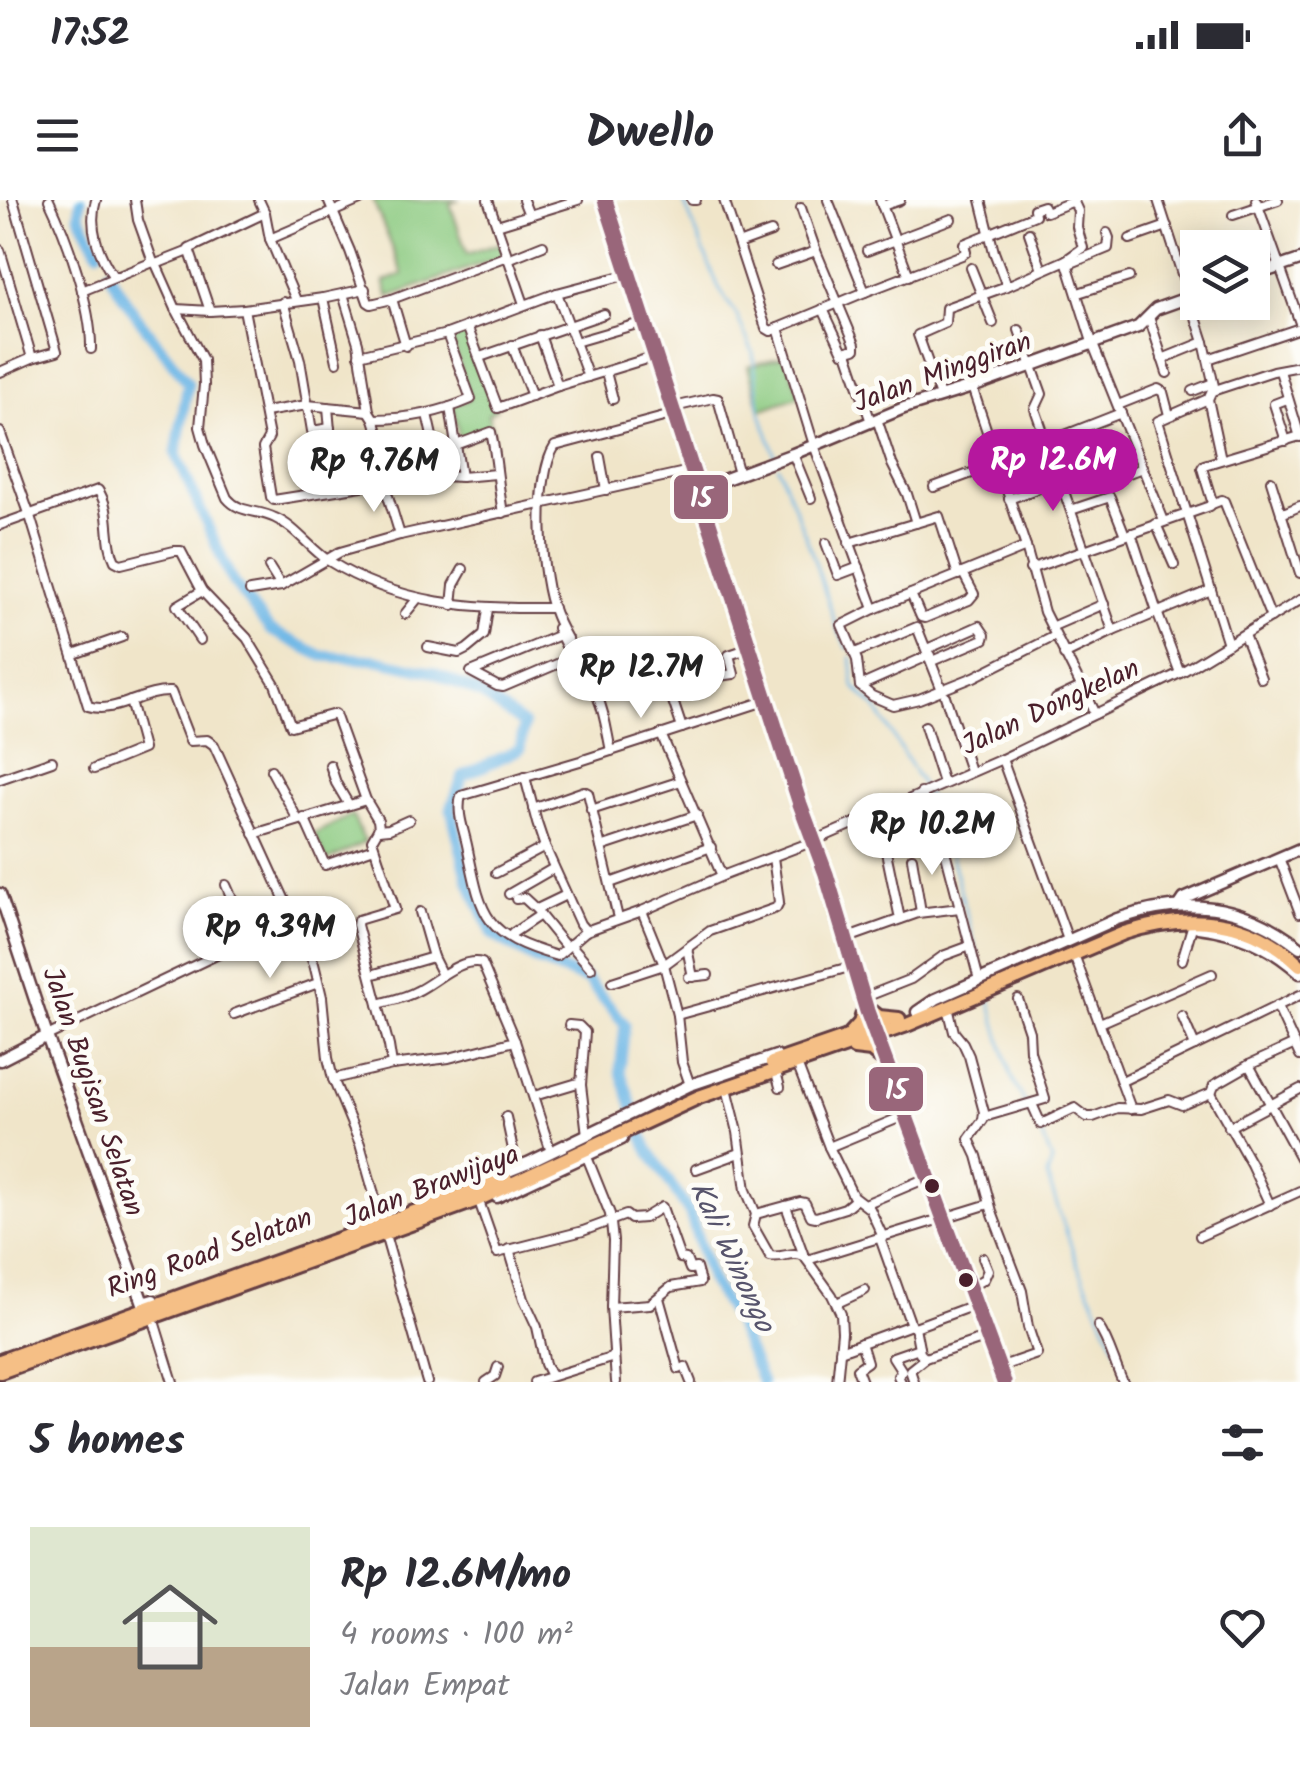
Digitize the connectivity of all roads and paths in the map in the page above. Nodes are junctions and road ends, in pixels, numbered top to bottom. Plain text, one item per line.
1 (13, 200) edge
2 (50, 200) edge
3 (96, 200) edge
4 (135, 200) edge
5 (259, 200) edge
6 (328, 200) edge
7 (360, 200) edge
8 (488, 200) edge
9 (523, 200) edge
10 (578, 200) edge
11 (604, 200) edge
12 (739, 200) edge
13 (828, 200) edge
14 (900, 200) edge
15 (981, 200) edge
16 (1160, 200) edge
17 (1278, 200) edge
18 (1073, 201) edge
19 (725, 202) edge
20 (881, 203) edge
21 (1257, 204) edge
22 (801, 208) dead end
23 (333, 212) junction
24 (265, 213) junction
25 (1233, 214) dead end
26 (529, 215) junction
27 (950, 219) dead end
28 (497, 226) junction
29 (1168, 226) junction
30 (770, 232) dead end
31 (1107, 233) dead end
32 (990, 234) junction
33 (1029, 234) dead end
34 (270, 239) junction
35 (1130, 239) dead end
36 (895, 240) junction
37 (740, 244) junction
38 (544, 245) dead end
39 (0, 250) edge
40 (189, 251) junction
41 (816, 251) junction
42 (867, 252) dead end
43 (507, 258) junction
44 (1180, 258) edge
45 (1300, 260) edge
46 (1068, 262) junction
47 (154, 263) junction
48 (776, 265) dead end
49 (1280, 267) junction
50 (971, 268) dead end
51 (1042, 270) junction
52 (1270, 270) edge
53 (628, 274) junction
54 (909, 276) junction
55 (116, 277) junction
56 (1129, 277) dead end
57 (1007, 286) junction
58 (365, 288) junction
59 (82, 290) junction
60 (865, 292) junction
61 (557, 293) junction
62 (1078, 293) junction
63 (343, 294) junction
64 (981, 294) junction
65 (323, 298) junction
66 (392, 299) junction
67 (296, 300) junction
68 (1180, 300) edge
69 (283, 302) junction
70 (838, 302) junction
71 (524, 304) junction
72 (176, 309) junction
73 (244, 309) junction
74 (823, 309) junction
75 (210, 311) junction
76 (604, 314) dead end
77 (1149, 317) junction
78 (1199, 320) edge
79 (644, 322) junction
80 (992, 323) dead end
81 (569, 325) junction
82 (1300, 325) edge
83 (467, 326) junction
84 (778, 328) junction
85 (1019, 330) dead end
86 (447, 334) junction
87 (540, 335) junction
88 (575, 342) junction
89 (1092, 342) junction
90 (1204, 342) junction
91 (512, 345) junction
92 (406, 346) junction
93 (91, 349) dead end
94 (847, 352) junction
95 (359, 355) junction
96 (656, 356) junction
97 (480, 357) junction
98 (32, 358) junction
99 (1162, 358) junction
100 (1208, 359) junction
101 (338, 362) dead end
102 (1032, 365) junction
103 (1300, 366) edge
104 (1280, 371) junction
105 (0, 372) edge
106 (606, 372) junction
107 (1167, 373) dead end
108 (588, 377) junction
109 (558, 386) junction
110 (972, 387) junction
111 (1192, 391) dead end
112 (1211, 391) junction
113 (532, 396) junction
114 (940, 396) junction
115 (613, 398) dead end
116 (1287, 399) junction
117 (307, 405) junction
118 (328, 407) junction
119 (450, 407) junction
120 (1119, 409) junction
121 (675, 411) junction
122 (265, 412) junction
123 (427, 414) junction
124 (371, 415) junction
125 (1169, 415) junction
126 (874, 420) junction
127 (330, 428) junction
128 (0, 432) edge
129 (1300, 436) edge
130 (1046, 441) junction
131 (1286, 441) junction
132 (456, 445) junction
133 (814, 445) junction
134 (1136, 452) junction
135 (793, 454) junction
136 (600, 457) dead end
137 (1220, 459) junction
138 (996, 463) junction
139 (1142, 468) junction
140 (694, 470) junction
141 (496, 474) junction
142 (739, 474) junction
143 (440, 476) junction
144 (1121, 476) dead end
145 (461, 477) junction
146 (1060, 480) junction
147 (1272, 481) dead end
148 (388, 482) junction
149 (934, 487) dead end
150 (335, 489) junction
151 (699, 489) junction
152 (606, 490) junction
153 (811, 498) dead end
154 (1008, 499) junction
155 (542, 504) junction
156 (1212, 504) junction
157 (1300, 506) edge
158 (1071, 510) junction
159 (504, 513) junction
160 (1281, 514) junction
161 (1187, 515) junction
162 (30, 516) junction
163 (916, 523) junction
164 (1160, 523) junction
165 (0, 525) edge
166 (1128, 534) junction
167 (400, 536) junction
168 (826, 542) dead end
169 (849, 543) junction
170 (1026, 547) junction
171 (1085, 549) junction
172 (330, 559) junction
173 (1174, 565) dead end
174 (269, 566) dead end
175 (859, 567) junction
176 (1030, 568) junction
177 (464, 569) dead end
178 (1300, 573) edge
179 (961, 574) junction
180 (280, 586) junction
181 (1211, 590) junction
182 (202, 591) junction
183 (250, 591) dead end
184 (912, 594) junction
185 (418, 598) junction
186 (1300, 600) edge
187 (1104, 604) junction
188 (452, 605) junction
189 (553, 608) junction
190 (488, 609) junction
191 (874, 609) junction
192 (1157, 612) junction
193 (405, 614) dead end
194 (556, 618) junction
195 (1271, 618) junction
196 (1113, 631) junction
197 (1053, 632) junction
198 (560, 635) junction
199 (1244, 635) junction
200 (122, 637) dead end
201 (200, 640) dead end
202 (1228, 644) junction
203 (428, 647) dead end
204 (750, 648) junction
205 (646, 651) dead end
206 (74, 654) junction
207 (855, 654) junction
208 (930, 655) junction
209 (1064, 655) junction
210 (632, 658) dead end
211 (1180, 673) junction
212 (1261, 678) dead end
213 (666, 684) junction
214 (860, 686) junction
215 (1081, 687) junction
216 (644, 688) junction
217 (943, 693) junction
218 (598, 696) junction
219 (768, 700) junction
220 (1056, 700) dead end
221 (130, 701) junction
222 (1095, 714) junction
223 (925, 726) dead end
224 (682, 728) junction
225 (661, 734) junction
226 (611, 751) junction
227 (1002, 759) junction
228 (52, 762) dead end
229 (330, 764) dead end
230 (94, 769) dead end
231 (271, 770) dead end
232 (970, 772) junction
233 (525, 776) junction
234 (0, 779) edge
235 (680, 782) junction
236 (943, 784) junction
237 (921, 793) junction
238 (366, 800) junction
239 (349, 805) junction
240 (533, 809) junction
241 (591, 810) junction
242 (697, 815) junction
243 (301, 819) junction
244 (408, 820) dead end
245 (378, 830) junction
246 (254, 834) junction
247 (814, 842) junction
248 (884, 842) dead end
249 (546, 847) junction
250 (600, 847) junction
251 (710, 847) junction
252 (374, 848) junction
253 (1300, 849) edge
254 (773, 856) junction
255 (912, 858) dead end
256 (1279, 858) junction
257 (554, 868) junction
258 (496, 872) dead end
259 (722, 876) junction
260 (610, 883) junction
261 (226, 885) dead end
262 (0, 894) edge
263 (566, 895) junction
264 (1180, 905) junction
265 (960, 908) junction
266 (642, 911) junction
267 (420, 912) dead end
268 (921, 912) junction
269 (538, 913) junction
270 (1300, 913) edge
271 (618, 918) junction
272 (900, 919) junction
273 (297, 925) junction
274 (1192, 927) junction
275 (586, 931) junction
276 (513, 933) dead end
277 (845, 939) junction
278 (1068, 940) junction
279 (251, 941) junction
280 (568, 945) junction
281 (970, 946) junction
282 (1300, 947) edge
283 (686, 948) junction
284 (1300, 955) edge
285 (433, 957) junction
286 (1076, 960) junction
287 (1182, 960) dead end
288 (664, 965) junction
289 (1300, 965) edge
290 (853, 966) junction
291 (591, 968) dead end
292 (1038, 970) junction
293 (1300, 973) edge
294 (1212, 974) dead end
295 (370, 975) junction
296 (442, 975) junction
297 (708, 975) dead end
298 (980, 980) junction
299 (612, 982) dead end
300 (318, 983) junction
301 (1300, 995) edge
302 (1018, 999) dead end
303 (864, 1002) junction
304 (378, 1004) junction
305 (1278, 1006) junction
306 (948, 1007) junction
307 (918, 1012) junction
308 (234, 1014) dead end
309 (677, 1015) junction
310 (1182, 1016) dead end
311 (901, 1023) junction
312 (1100, 1023) junction
313 (569, 1025) dead end
314 (874, 1029) junction
315 (47, 1036) junction
316 (516, 1041) junction
317 (846, 1043) junction
318 (1294, 1044) junction
319 (1196, 1046) junction
320 (822, 1051) junction
321 (1300, 1056) edge
322 (0, 1060) edge
323 (886, 1063) junction
324 (392, 1065) junction
325 (1249, 1065) junction
326 (799, 1068) junction
327 (338, 1078) junction
328 (1122, 1081) junction
329 (581, 1082) junction
330 (1300, 1089) edge
331 (728, 1092) junction
332 (1210, 1093) junction
333 (696, 1095) junction
334 (534, 1096) junction
335 (1272, 1104) junction
336 (1030, 1105) junction
337 (1128, 1108) junction
338 (659, 1110) junction
339 (906, 1115) junction
340 (506, 1117) dead end
341 (984, 1117) junction
342 (1229, 1127) junction
343 (587, 1135) junction
344 (605, 1137) junction
345 (1295, 1139) edge
346 (830, 1147) junction
347 (551, 1152) junction
348 (740, 1153) junction
349 (586, 1157) junction
350 (1300, 1158) edge
351 (517, 1168) junction
352 (696, 1169) dead end
353 (928, 1177) junction
354 (1300, 1191) edge
355 (861, 1202) junction
356 (480, 1204) junction
357 (990, 1204) junction
358 (786, 1206) junction
359 (1270, 1206) junction
360 (756, 1214) junction
361 (381, 1219) junction
362 (944, 1219) junction
363 (610, 1223) junction
364 (1200, 1236) dead end
365 (883, 1237) junction
366 (386, 1238) junction
367 (365, 1243) junction
368 (509, 1250) junction
369 (806, 1258) junction
370 (983, 1258) dead end
371 (970, 1287) junction
372 (864, 1290) dead end
373 (659, 1298) junction
374 (837, 1303) junction
375 (143, 1304) junction
376 (976, 1304) junction
377 (611, 1307) junction
378 (154, 1321) junction
379 (124, 1326) junction
380 (914, 1326) junction
381 (1098, 1326) dead end
382 (988, 1336) junction
383 (58, 1340) junction
384 (862, 1343) junction
385 (919, 1348) junction
386 (840, 1351) junction
387 (614, 1358) junction
388 (925, 1358) junction
389 (0, 1361) edge
390 (498, 1367) dead end
391 (999, 1367) junction
392 (0, 1372) edge
393 (552, 1376) junction
394 (899, 1379) edge
395 (174, 1382) edge
396 (427, 1382) edge
397 (489, 1382) edge
398 (534, 1382) edge
399 (616, 1382) edge
400 (691, 1382) edge
401 (837, 1382) edge
402 (862, 1382) edge
403 (886, 1382) edge
404 (914, 1382) edge
405 (1004, 1382) edge
406 (1123, 1382) edge

1 - 98 street
2 - 59 street
3 - 55 street
4 - 47 street
5 - 24 street
6 - 23 street
7 - 23 street
8 - 28 street
9 - 26 street
10 - 26 street
11 - 53 main road
12 - 19 street
13 - 60 street
14 - 20 street
15 - 32 street
16 - 29 street
17 - 21 street
18 - 32 street
18 - 46 street
19 - 37 street
20 - 36 street
21 - 25 street
21 - 49 street
22 - 41 street
23 - 34 street
23 - 58 street
24 - 34 street
24 - 40 street
26 - 28 street
27 - 36 street
28 - 43 street
29 - 35 street
29 - 44 street
30 - 37 street
31 - 46 street
32 - 54 street
32 - 57 street
33 - 51 street
34 - 67 street
36 - 42 street
36 - 54 street
37 - 84 street
38 - 43 street
39 - 98 street
40 - 47 street
40 - 75 street
41 - 48 street
41 - 70 street
43 - 66 street
43 - 71 street
45 - 49 street
46 - 51 street
46 - 62 street
47 - 55 street
47 - 72 street
49 - 52 street
49 - 82 street
50 - 64 street
51 - 57 street
53 - 61 street
53 - 79 main road
54 - 60 street
55 - 59 street
56 - 62 street
57 - 64 street
58 - 63 street
58 - 66 street
59 - 93 street
60 - 70 street
61 - 71 street
61 - 81 street
62 - 89 street
63 - 65 street
63 - 95 street
64 - 80 street
64 - 114 street
65 - 67 street
65 - 101 street
66 - 92 street
67 - 69 street
68 - 77 street, Jalan Minggiran
69 - 73 street
69 - 117 street
70 - 74 street
70 - 94 street
71 - 83 street
72 - 75 street
72 - 172 street
73 - 75 street
73 - 122 street
74 - 84 street
74 - 94 street
76 - 81 street
77 - 89 street, Jalan Minggiran
77 - 99 street
78 - 90 street
79 - 88 street
79 - 96 main road
81 - 87 street
81 - 88 street
82 - 100 street
83 - 86 street
83 - 97 street
84 - 133 street
85 - 102 street
86 - 92 street
86 - 119 street
87 - 91 street
87 - 109 street
88 - 108 street
89 - 102 street, Jalan Minggiran
89 - 120 street
90 - 99 street
90 - 100 street
91 - 97 street
91 - 113 street
92 - 95 street
94 - 126 street
95 - 124 street
96 - 106 street
96 - 121 main road
97 - 113 street
98 - 105 street
99 - 107 street
100 - 112 street
102 - 110 street, Jalan Minggiran
102 - 130 street
103 - 104 street
104 - 112 street
104 - 116 street
106 - 108 street
106 - 115 street
108 - 109 street
109 - 113 street
110 - 114 street, Jalan Minggiran
110 - 138 street
111 - 112 street
112 - 125 street
112 - 137 street
114 - 126 street, Jalan Minggiran
116 - 129 street
116 - 131 street
117 - 118 street
117 - 122 street
117 - 127 street
118 - 124 street
118 - 127 street
119 - 123 street
119 - 132 street
120 - 125 street
120 - 130 street
120 - 134 street
121 - 140 main road
121 - 142 street
121 - 155 street
122 - 150 street
123 - 124 street
123 - 143 street
124 - 148 street
125 - 161 street
126 - 133 street, Jalan Minggiran
126 - 163 street
127 - 150 street
128 - 162 street
129 - 131 street
130 - 138 street
130 - 146 street
131 - 137 street
132 - 141 street
132 - 145 street
133 - 135 street, Jalan Minggiran
133 - 169 street
134 - 139 street
134 - 146 street
135 - 142 street, Jalan Minggiran
135 - 153 street
136 - 152 street
137 - 156 street
138 - 149 street
138 - 154 street
139 - 144 street
139 - 164 street
140 - 151 main road
140 - 152 street
141 - 145 street
141 - 159 street
142 - 151 street, Jalan Minggiran
143 - 145 street
143 - 148 street
146 - 154 street
146 - 158 street
147 - 160 street
148 - 150 street
148 - 167 street
151 - 204 main road
152 - 155 street
154 - 170 street
155 - 159 street
155 - 189 street
156 - 161 street
156 - 195 street
157 - 160 street
158 - 166 street
158 - 171 street
159 - 167 street
160 - 178 street
161 - 164 street
161 - 181 street
162 - 165 street
162 - 182 street
162 - 206 street
163 - 169 street
163 - 179 street
164 - 166 street
164 - 173 street
166 - 171 street
166 - 192 street
167 - 172 street
168 - 175 street
169 - 175 street
170 - 176 street
170 - 179 street
171 - 176 street
171 - 187 street
172 - 180 street
172 - 185 street
174 - 180 street
175 - 191 street
176 - 197 street
177 - 188 street
179 - 184 street
179 - 184 street
180 - 183 street
181 - 192 street
181 - 202 street
182 - 201 street
182 - 238 street
184 - 191 street
185 - 188 street
185 - 193 street
186 - 195 street, Jalan Dongkelan
187 - 196 street
187 - 197 street
188 - 190 street
189 - 190 street
189 - 194 street
190 - 203 street
191 - 207 street
192 - 196 street
192 - 211 street
194 - 198 street
194 - 218 street
195 - 199 street, Jalan Dongkelan
196 - 209 street
197 - 209 street
197 - 217 street
198 - 198 street
199 - 202 street, Jalan Dongkelan
199 - 212 street
200 - 206 street
202 - 211 street, Jalan Dongkelan
204 - 213 street
204 - 219 main road
205 - 213 street
206 - 221 street
207 - 208 street
207 - 214 street
208 - 208 street
208 - 214 street
208 - 217 street
209 - 215 street
210 - 216 street
211 - 222 street, Jalan Dongkelan
213 - 216 street
213 - 224 street
214 - 217 street
215 - 220 street
215 - 222 street
216 - 218 street
217 - 232 street
218 - 226 street
219 - 224 street
219 - 247 main road
221 - 230 street
221 - 246 street
222 - 227 street, Jalan Dongkelan
223 - 236 street
224 - 225 street
225 - 226 street
225 - 235 street
226 - 233 street
227 - 232 street, Jalan Dongkelan
227 - 278 street
228 - 234 street
229 - 239 street
231 - 243 street
232 - 236 street, Jalan Dongkelan
233 - 240 street
233 - 280 street
235 - 241 street
235 - 242 street
236 - 237 street, Jalan Dongkelan
237 - 247 street, Jalan Dongkelan
237 - 265 street
238 - 239 street
238 - 245 street
239 - 243 street
240 - 241 street
240 - 249 street
241 - 250 street
242 - 250 street
242 - 251 street
243 - 246 street
243 - 252 street
244 - 245 street
245 - 252 street
246 - 273 street
247 - 254 street, Jalan Dongkelan
247 - 277 main road
248 - 272 street
249 - 257 street
249 - 258 street
250 - 260 street
251 - 259 street
251 - 260 street
252 - 295 street
253 - 256 street
254 - 259 street, Jalan Dongkelan
254 - 283 street
255 - 268 street
256 - 264 street
256 - 270 street
257 - 263 street
257 - 269 street
259 - 266 street, Jalan Dongkelan
260 - 271 street
261 - 279 street
262 - 315 street, Jalan Bugisan Selatan
263 - 269 street
263 - 275 street
264 - 278 street
264 - 282 street
265 - 268 street
265 - 281 street
266 - 271 street, Jalan Dongkelan
266 - 288 street
267 - 285 street
268 - 272 street
269 - 276 street
269 - 280 street
271 - 275 street, Jalan Dongkelan
272 - 277 street
273 - 279 street
273 - 300 street
274 - 286 street
274 - 287 street
274 - 293 street
275 - 280 street, Jalan Dongkelan
277 - 290 main road
278 - 298 street
279 - 315 street
280 - 291 street
281 - 298 street
281 - 303 street
283 - 288 street
283 - 297 street
284 - 307 main road
285 - 295 street
285 - 296 street
286 - 292 street
286 - 312 street
288 - 299 street
288 - 309 street
289 - 292 main road
290 - 303 main road
290 - 309 street
292 - 306 main road
294 - 312 street
295 - 304 street
296 - 304 street
296 - 316 street
298 - 307 street
300 - 308 street
300 - 327 street
301 - 305 street
302 - 336 street
303 - 311 main road
303 - 314 main road
303 - 317 main road
304 - 324 street
305 - 318 street
305 - 319 street
306 - 311 main road
306 - 341 street
307 - 311 main road
309 - 333 street
310 - 319 street
311 - 314 main road, Jalan Brawijaya
311 - 323 main road
312 - 328 street
313 - 329 street
314 - 317 main road, Jalan Brawijaya
314 - 323 main road
315 - 322 street
315 - 375 street, Jalan Bugisan Selatan
316 - 324 street
316 - 334 street
317 - 320 main road, Jalan Brawijaya
317 - 323 main road
318 - 321 street
318 - 325 street
319 - 328 street
320 - 326 street
320 - 333 main road, Jalan Brawijaya
320 - 338 main road, Jalan Brawijaya
323 - 339 main road
324 - 327 street
325 - 332 street
325 - 335 street
326 - 331 street
326 - 346 street
327 - 361 street
328 - 337 street
329 - 334 street
329 - 343 street
330 - 335 street
331 - 333 street
331 - 348 street
332 - 337 street
332 - 342 street
333 - 338 main road, Jalan Brawijaya
334 - 347 street
335 - 342 street
335 - 345 street
336 - 337 street
336 - 341 street
338 - 344 main road, Jalan Brawijaya
339 - 346 street
339 - 353 main road
340 - 351 street
341 - 357 street
342 - 359 street
343 - 344 street, Ring Road Selatan
343 - 347 street, Ring Road Selatan
344 - 349 street, Ring Road Selatan
344 - 367 main road, Jalan Brawijaya
344 - 383 main road, Jalan Brawijaya
345 - 350 street
346 - 355 street
347 - 351 street, Ring Road Selatan
348 - 352 street
348 - 360 street
349 - 356 street, Ring Road Selatan
349 - 363 street
351 - 361 street, Ring Road Selatan
353 - 355 street
353 - 362 main road
354 - 359 street
355 - 358 street
355 - 365 street
356 - 366 street, Ring Road Selatan
356 - 368 street
357 - 362 street
357 - 391 street
358 - 360 street
358 - 369 street
359 - 364 street
360 - 369 street
361 - 375 street, Ring Road Selatan
362 - 365 street
362 - 371 main road
363 - 368 street
363 - 373 street
363 - 377 street
365 - 369 street
365 - 380 street
366 - 367 street, Ring Road Selatan
366 - 396 street
367 - 378 street, Ring Road Selatan
367 - 379 main road, Jalan Brawijaya
368 - 393 street
369 - 374 street
370 - 371 street
371 - 376 main road
372 - 374 street
373 - 377 street
373 - 400 street
374 - 386 street
375 - 383 main road, Ring Road Selatan
376 - 380 street
376 - 382 main road
377 - 387 street
378 - 379 street, Ring Road Selatan
378 - 395 street
379 - 392 main road, Jalan Brawijaya
380 - 384 street
380 - 385 street
381 - 406 street
382 - 388 street
382 - 391 main road
383 - 389 main road, Jalan Brawijaya
384 - 386 street
384 - 402 street
385 - 388 street
385 - 394 street
386 - 401 street
387 - 393 street
387 - 399 street
388 - 404 street
390 - 397 street
391 - 405 main road
393 - 398 street
394 - 403 street

